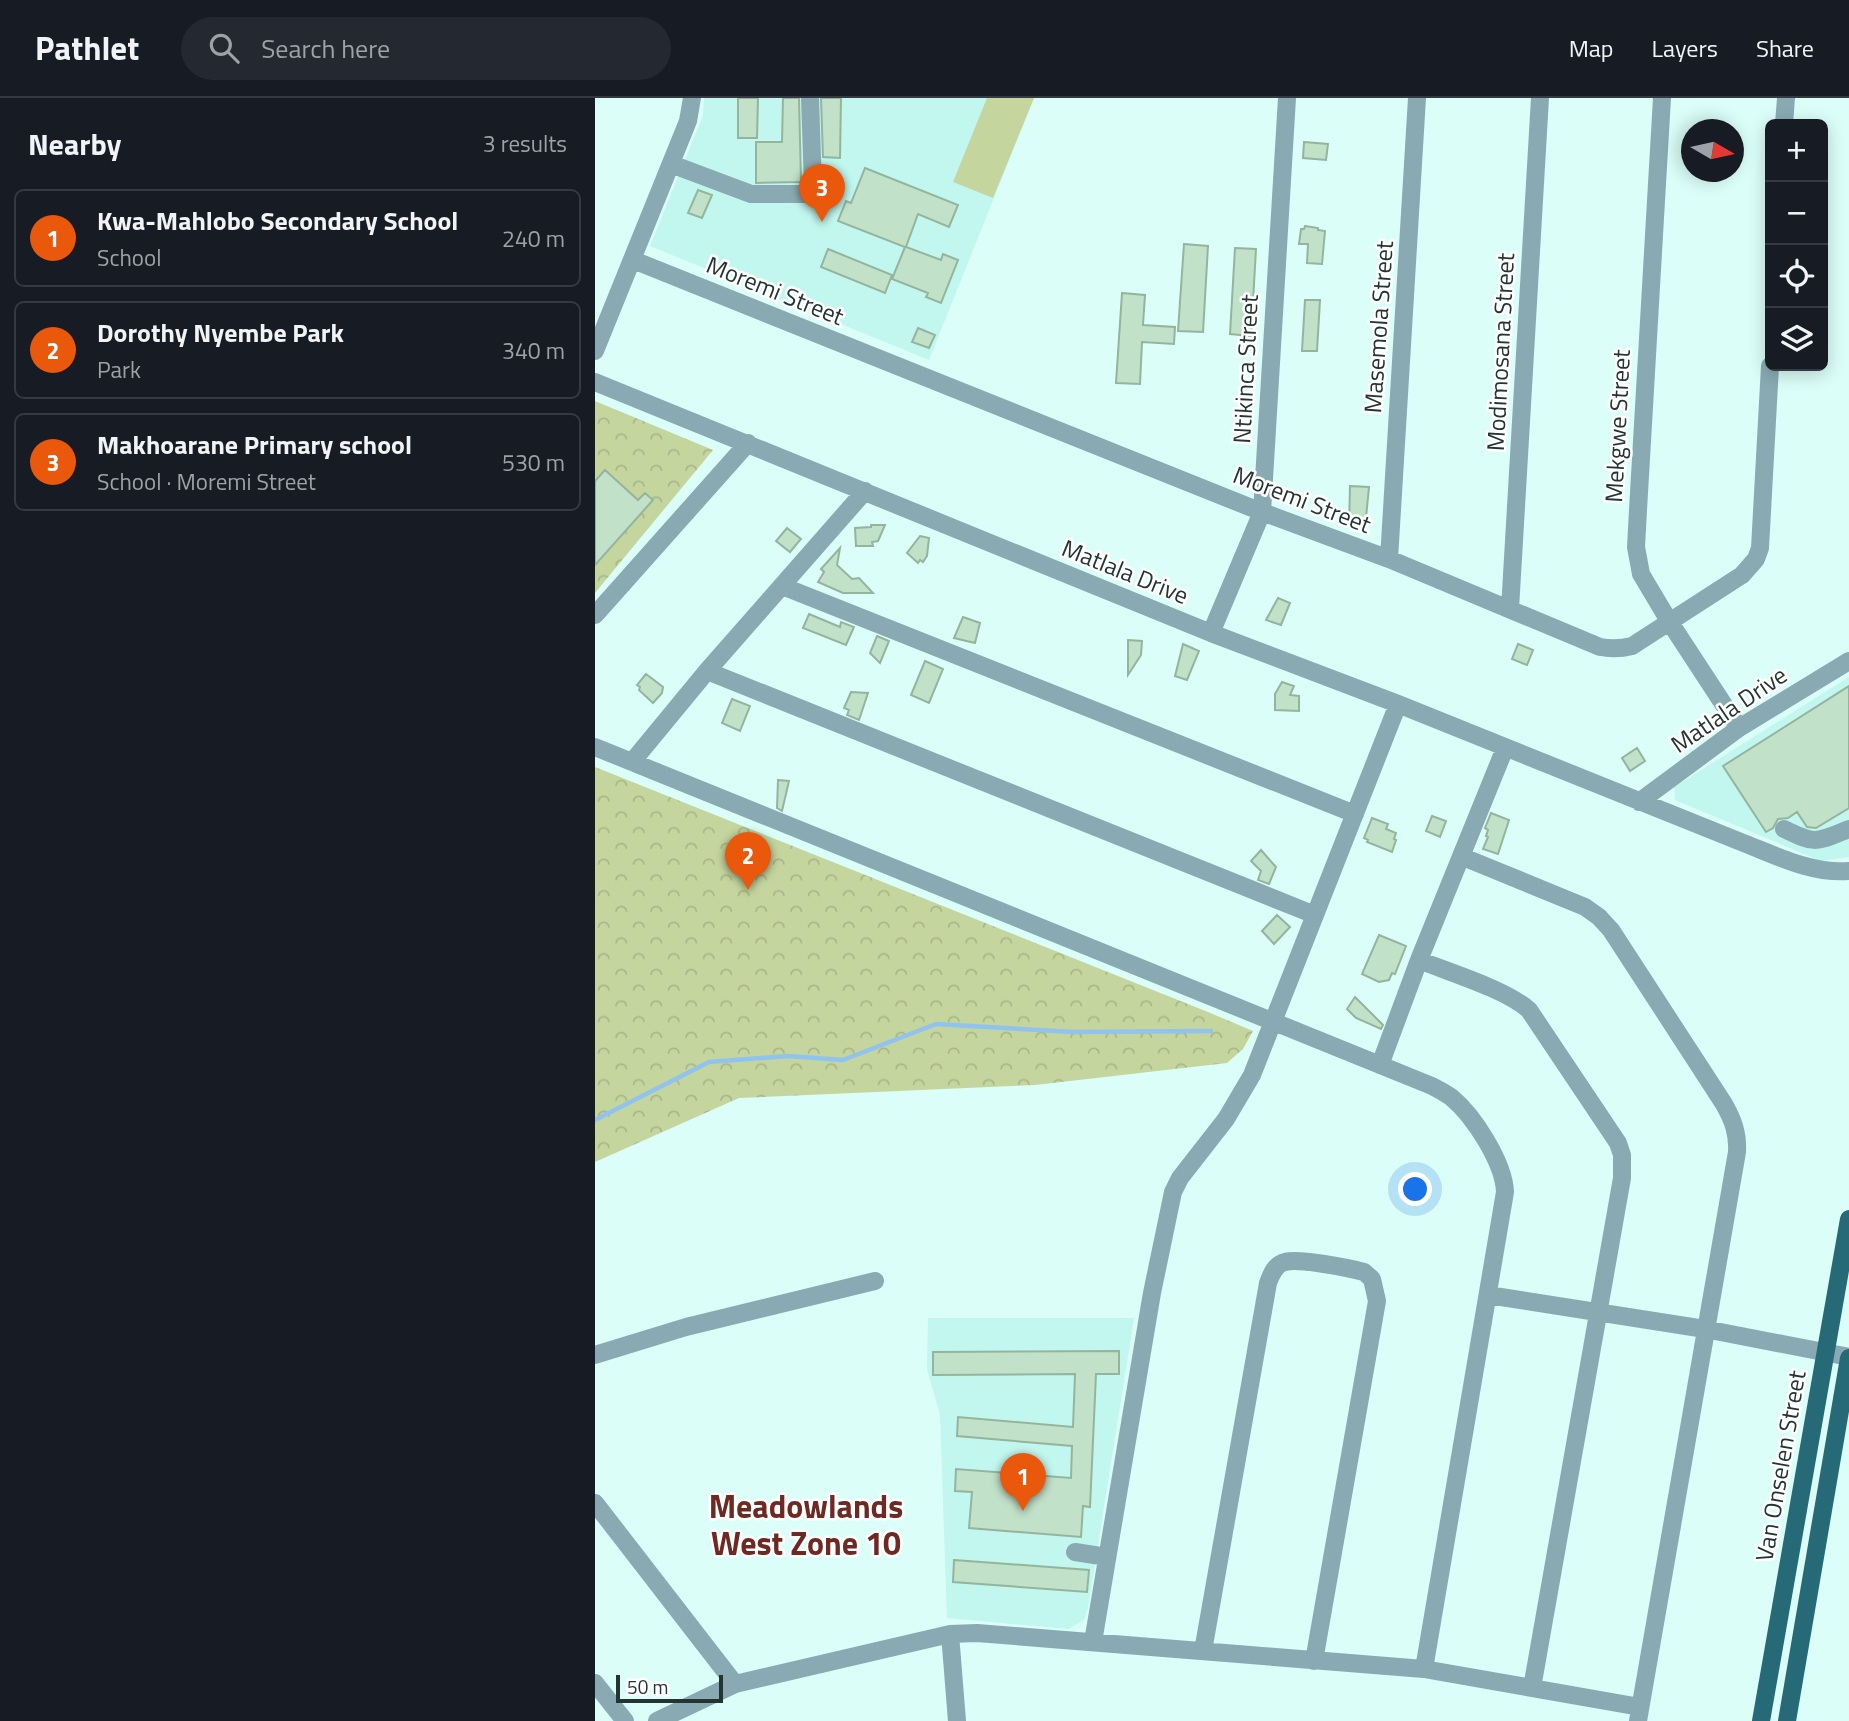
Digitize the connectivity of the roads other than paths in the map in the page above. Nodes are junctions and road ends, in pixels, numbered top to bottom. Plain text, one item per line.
1 (692, 98) edge
2 (810, 98) edge
3 (1287, 98) edge
4 (1417, 98) edge
5 (1540, 98) edge
6 (1662, 98) edge
7 (1786, 98) edge
8 (1784, 119) edge
9 (671, 164) junction
10 (633, 260) junction
11 (595, 351) edge
12 (1770, 371) edge
13 (595, 382) edge
14 (748, 443) junction
15 (865, 491) junction
16 (1262, 512) junction
17 (1389, 559) junction
18 (782, 586) junction
19 (1510, 609) junction
20 (595, 615) edge
21 (1669, 621) junction
22 (1211, 634) junction
23 (1849, 661) edge
24 (707, 671) junction
25 (1398, 704) junction
26 (1739, 728) junction
27 (595, 747) edge
28 (1505, 748) junction
29 (632, 762) junction
30 (1639, 802) junction
31 (1355, 814) junction
32 (1784, 829) dead end
33 (1849, 829) edge
34 (1463, 857) junction
35 (1849, 871) edge
36 (1315, 915) junction
37 (1419, 960) junction
38 (1272, 1020) junction
39 (1380, 1065) junction
40 (1849, 1219) edge
41 (875, 1281) dead end
42 (1488, 1294) junction
43 (1598, 1312) junction
44 (1705, 1329) junction
45 (1826, 1352) junction
46 (595, 1354) edge
47 (1849, 1358) edge
48 (595, 1503) edge
49 (1075, 1552) dead end
50 (1107, 1557) junction
51 (950, 1634) junction
52 (1093, 1642) junction
53 (1203, 1651) junction
54 (1314, 1661) junction
55 (1424, 1669) junction
56 (595, 1683) edge
57 (735, 1684) junction
58 (1532, 1688) junction
59 (1639, 1714) edge
60 (625, 1721) edge
61 (657, 1721) edge
62 (957, 1721) edge
63 (1761, 1721) edge
64 (1787, 1721) edge

1 - 9 street
2 - 9 street
3 - 16 street, Ntikinca Street
4 - 17 street, Masemola Street
5 - 19 street, Modimosana Street
6 - 21 street, Mekgwe Street
7 - 8 street
9 - 10 street
10 - 11 street
10 - 16 street, Moremi Street
12 - 21 street, Moremi Street
13 - 14 street, Matlala Drive
14 - 15 street, Matlala Drive
14 - 20 street
15 - 18 street
15 - 22 street, Matlala Drive
16 - 17 street, Moremi Street
16 - 22 street, Ntikinca Street
17 - 19 street, Moremi Street
18 - 24 street
18 - 31 street
19 - 21 street, Moremi Street
21 - 26 street, Mekgwe Street
22 - 25 street, Matlala Drive
23 - 26 street, Matlala Drive
24 - 29 street
24 - 36 street
25 - 28 street, Matlala Drive
25 - 31 street
26 - 30 street, Matlala Drive
27 - 29 street
28 - 30 street, Matlala Drive
28 - 34 street
29 - 38 street
30 - 35 street, Matlala Drive
31 - 36 street
32 - 33 street
34 - 37 street
34 - 44 street
36 - 38 street
37 - 39 street
37 - 43 street
38 - 39 street
38 - 50 street
39 - 42 street
40 - 45 main road, Van Onselen Street
41 - 46 street
42 - 43 street
42 - 55 street
43 - 44 street
43 - 58 street
44 - 45 street
44 - 59 street
45 - 47 street
45 - 63 main road, Van Onselen Street
47 - 64 main road, Van Onselen Street
48 - 57 street
49 - 50 street
50 - 52 street
51 - 52 street
51 - 57 street
51 - 62 street
52 - 53 street
53 - 54 street
53 - 54 street
54 - 55 street
55 - 58 street
56 - 60 street
57 - 61 street
58 - 59 street

